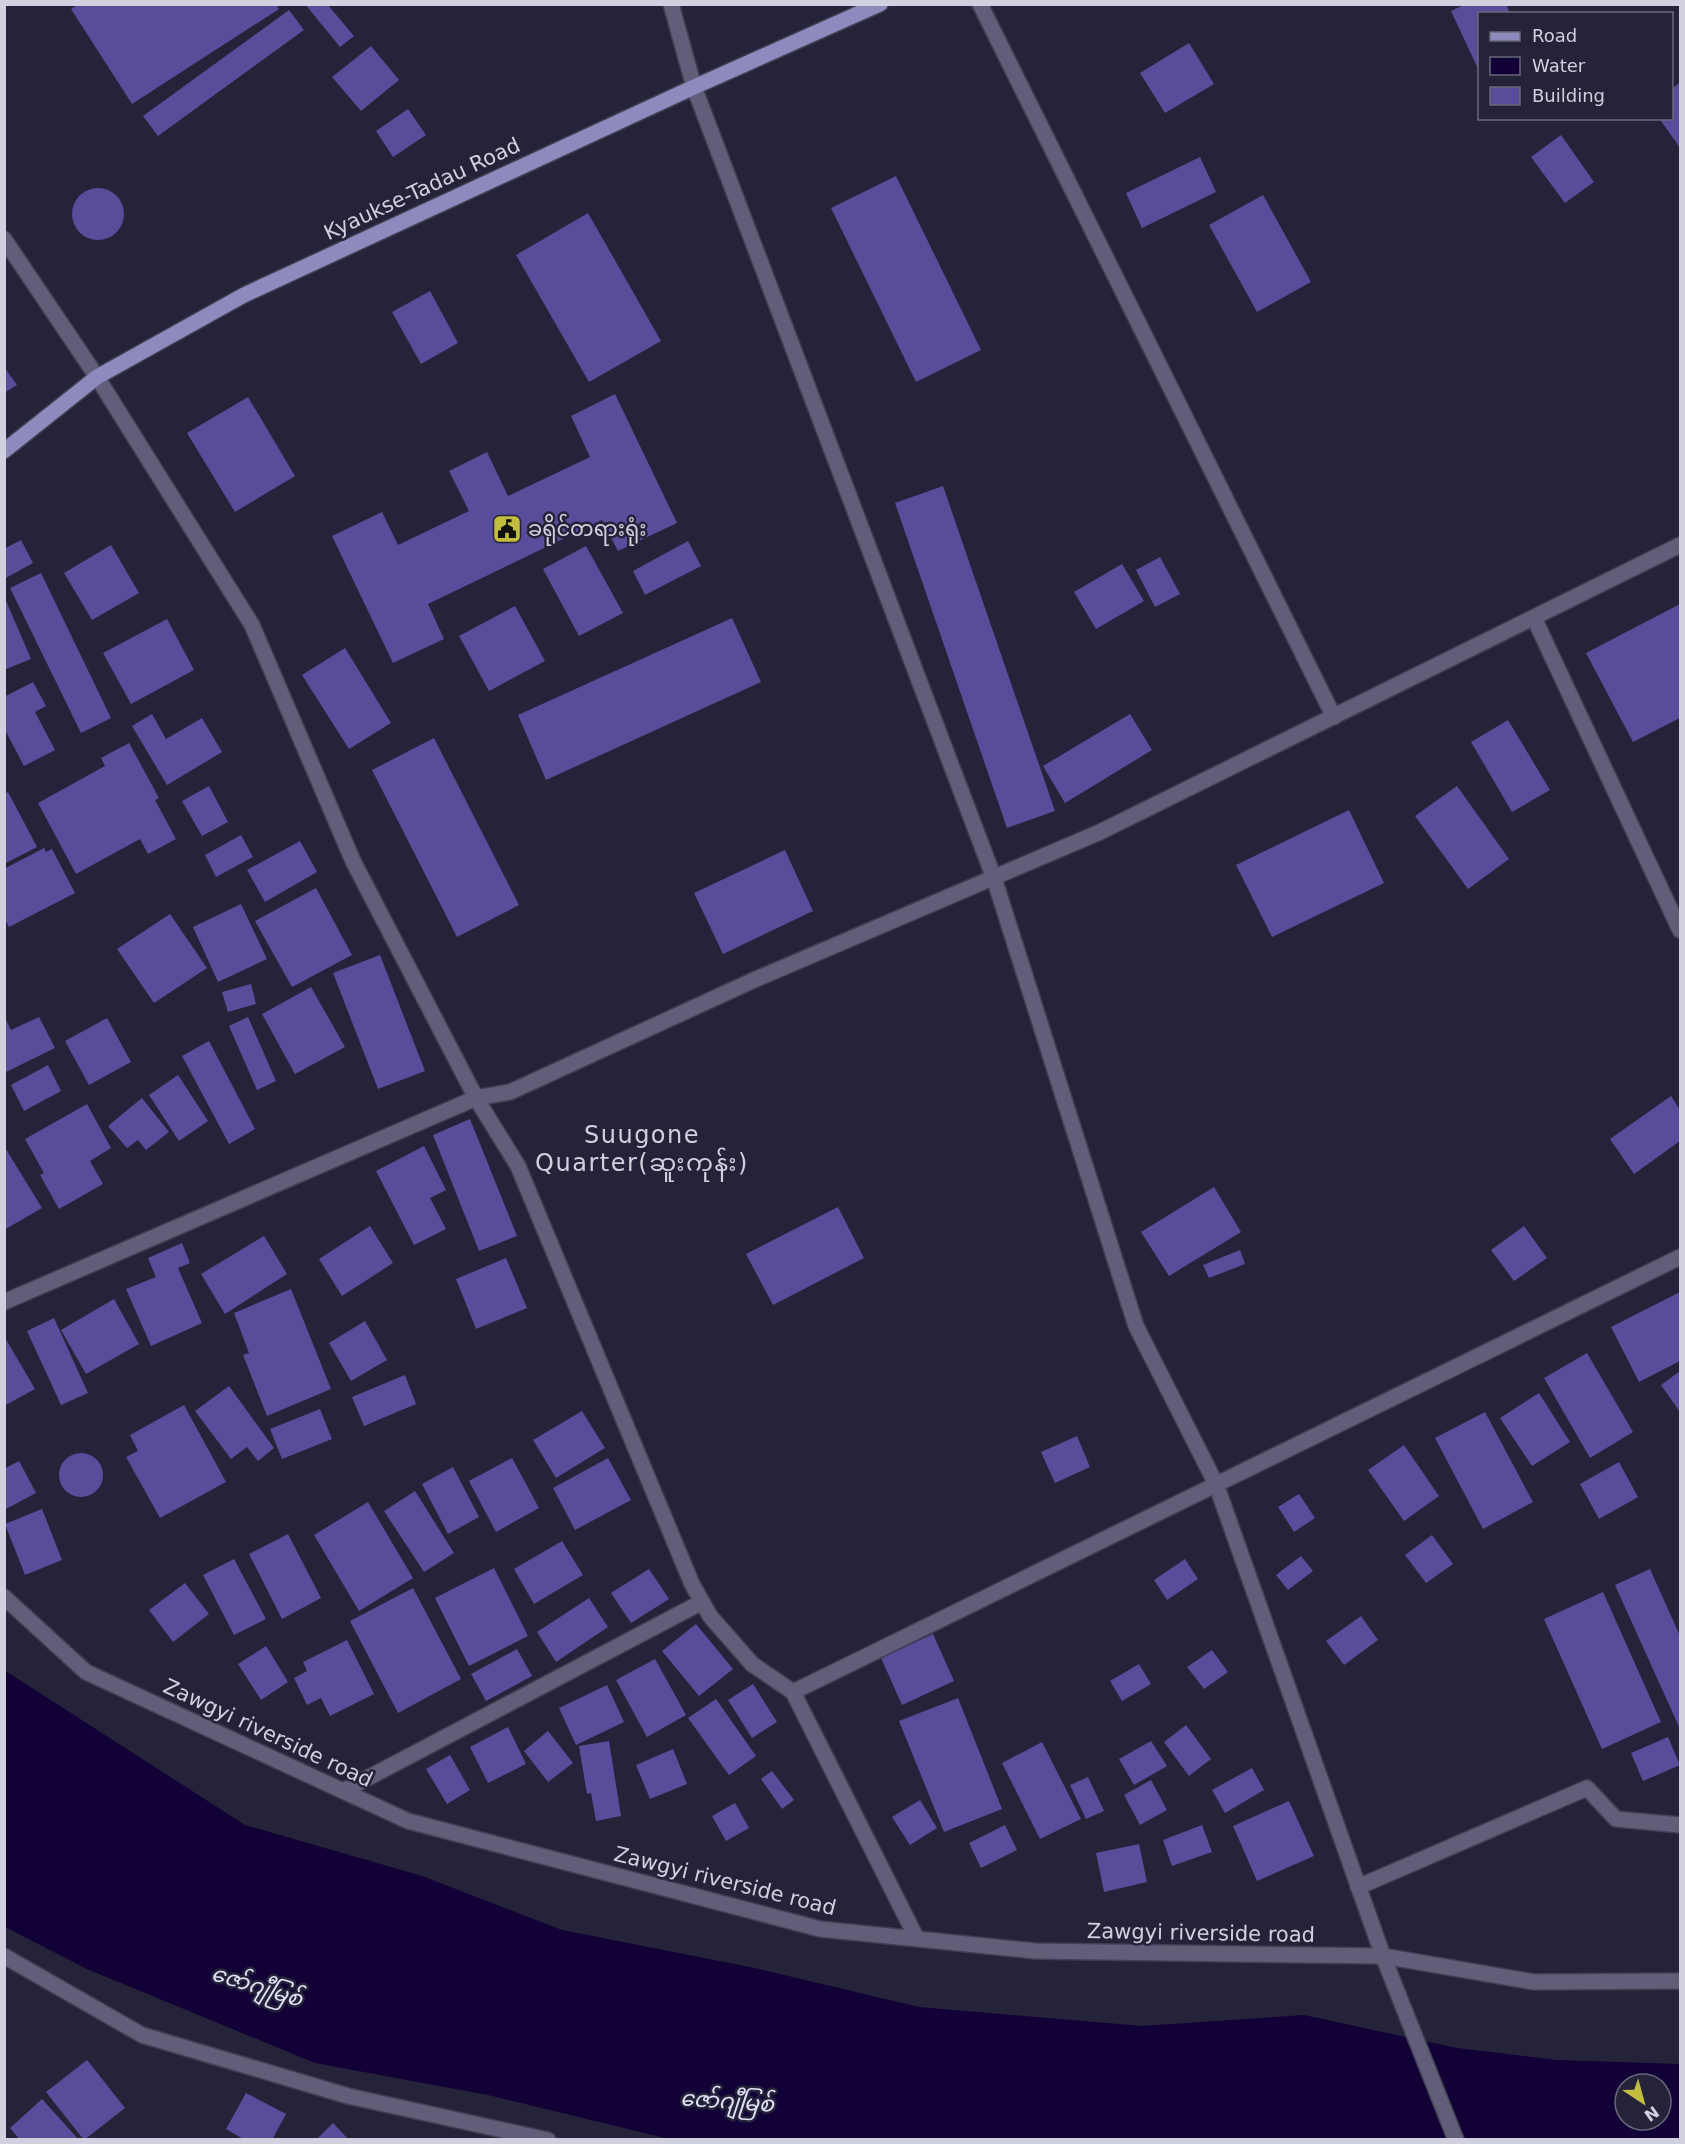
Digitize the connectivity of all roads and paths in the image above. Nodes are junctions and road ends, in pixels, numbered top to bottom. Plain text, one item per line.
1 (671, 4) edge
2 (880, 4) edge
3 (980, 4) edge
4 (693, 87) junction
5 (4, 239) edge
6 (97, 377) junction
7 (4, 452) edge
8 (1680, 545) edge
9 (1534, 618) junction
10 (1334, 717) junction
11 (994, 878) junction
12 (1680, 930) edge
13 (476, 1098) junction
14 (1680, 1257) edge
15 (4, 1302) edge
16 (1216, 1484) junction
17 (4, 1597) edge
18 (702, 1602) junction
19 (793, 1692) junction
20 (343, 1791) junction
21 (1680, 1825) edge
22 (1358, 1887) junction
23 (916, 1939) junction
24 (4, 1956) edge
25 (1383, 1956) junction
26 (1680, 1981) edge
27 (548, 2139) edge
28 (1456, 2139) edge

1 - 4 street
2 - 4 main road, Kyaukse-Tadau Road
3 - 10 street
4 - 6 main road, Kyaukse-Tadau Road
4 - 11 street
5 - 6 street
6 - 7 main road, Kyaukse-Tadau Road
6 - 13 street
8 - 9 street
9 - 10 street
9 - 12 street
10 - 11 street
11 - 13 street
11 - 16 street
13 - 15 street
13 - 18 street
14 - 16 street
16 - 19 street
16 - 22 street
17 - 20 street, Zawgyi riverside road
18 - 19 street
18 - 20 street
19 - 23 street
20 - 23 street, Zawgyi riverside road
21 - 22 street
22 - 25 street
23 - 25 street, Zawgyi riverside road
24 - 27 street
25 - 26 street, Zawgyi riverside road
25 - 28 street

